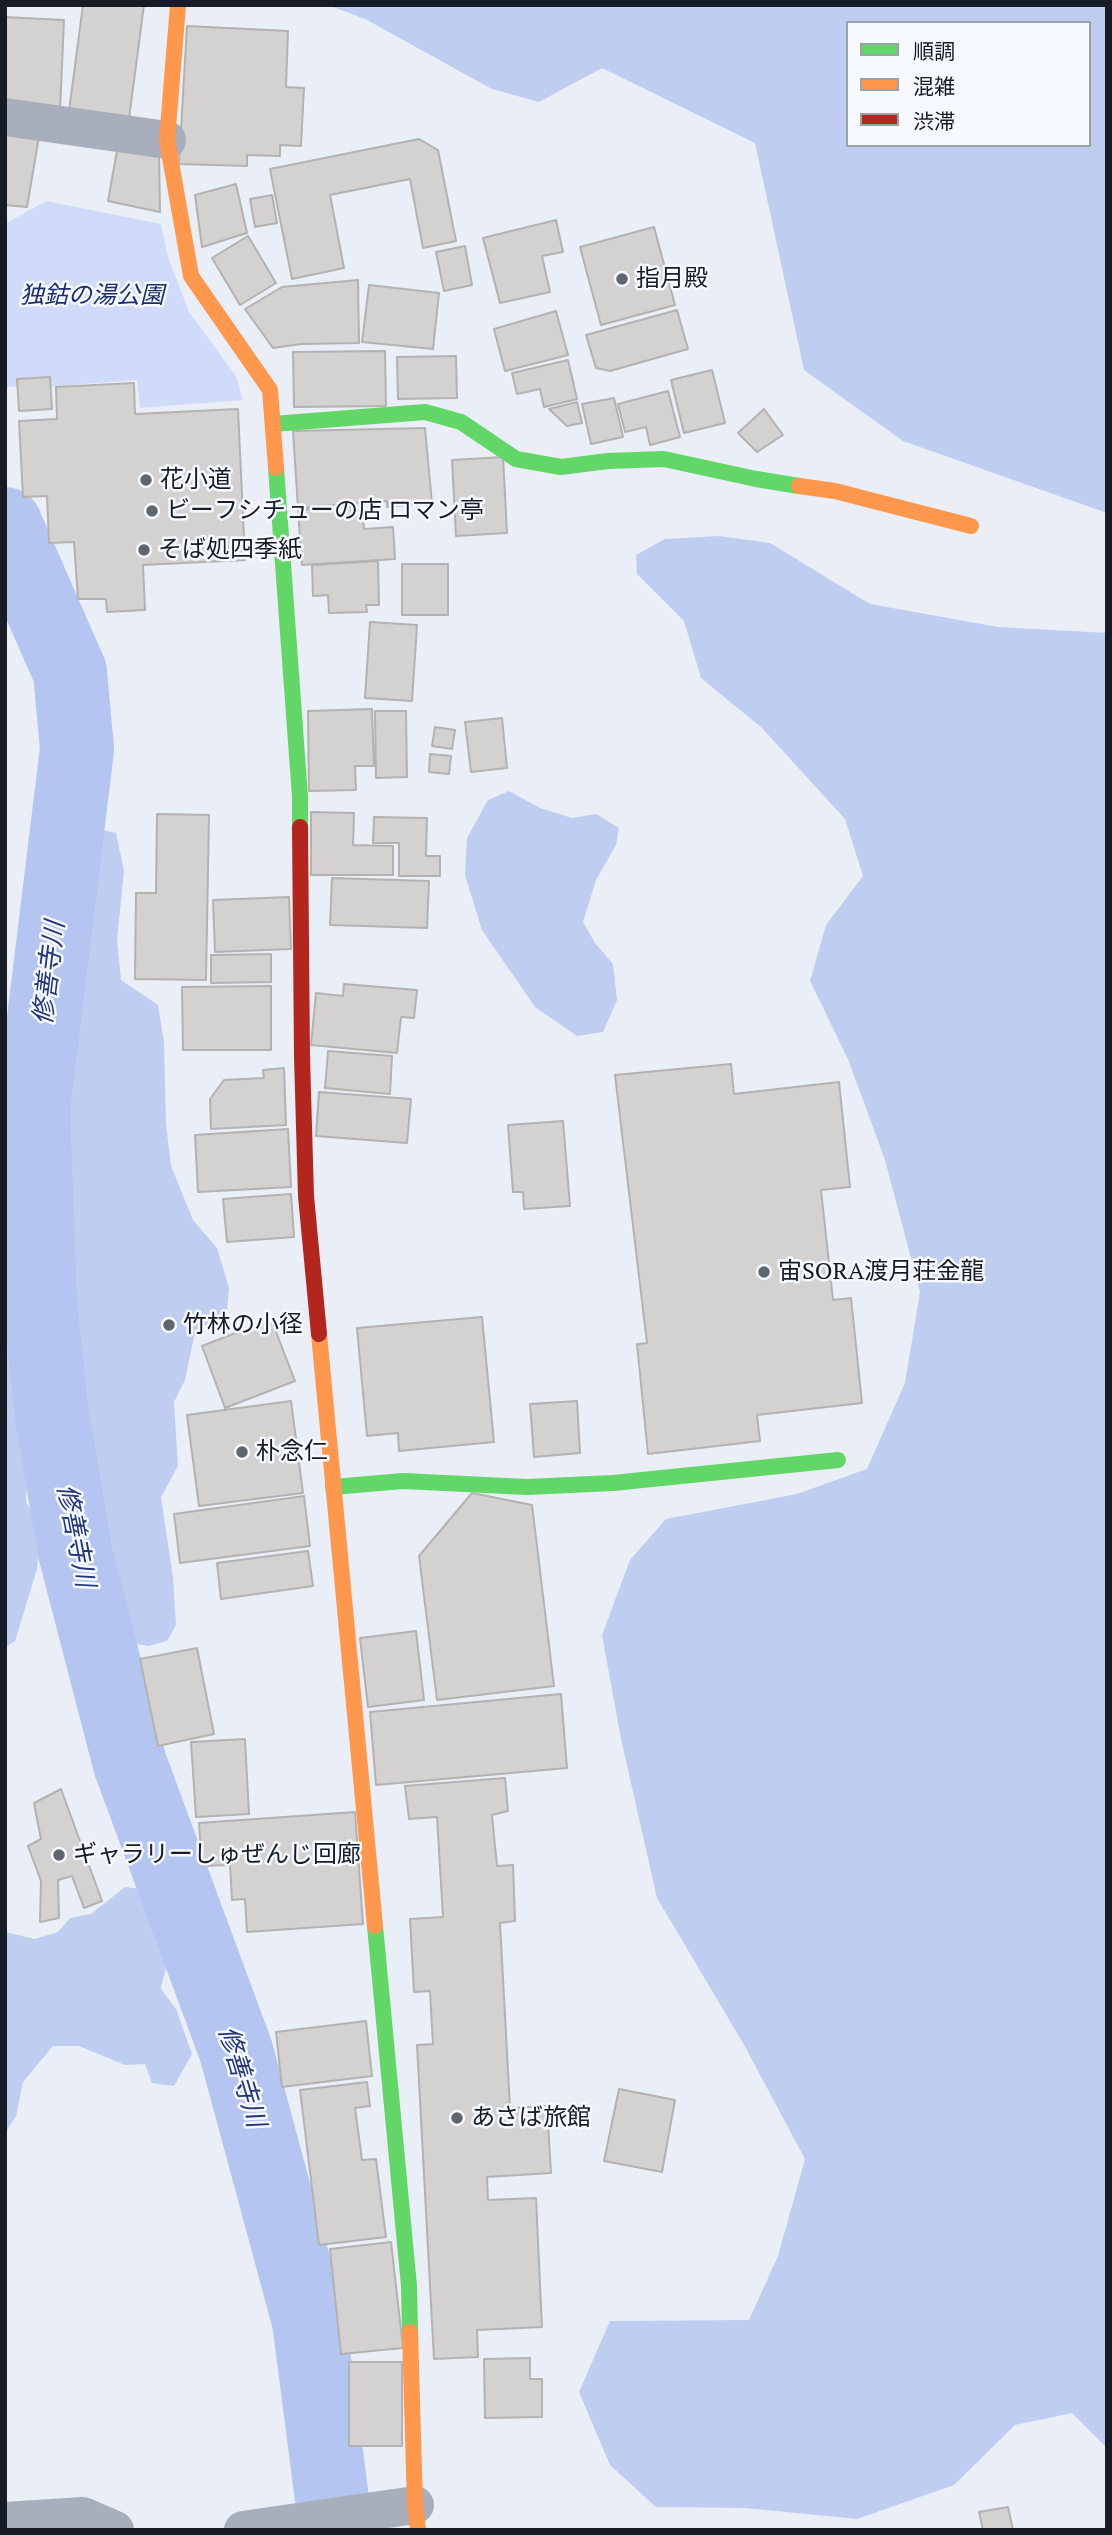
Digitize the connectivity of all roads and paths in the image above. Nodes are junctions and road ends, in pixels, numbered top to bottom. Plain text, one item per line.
1 (178, 5) edge
2 (5, 117) edge
3 (167, 140) junction
4 (273, 424) junction
5 (971, 526) dead end
6 (838, 1460) dead end
7 (333, 1487) junction
8 (408, 2515) edge
9 (5, 2521) edge
10 (248, 2529) edge
11 (115, 2530) edge

1 - 3 street
2 - 3 street
3 - 4 street
4 - 5 street
4 - 7 street
6 - 7 street
7 - 8 street
8 - 10 street
9 - 11 street

